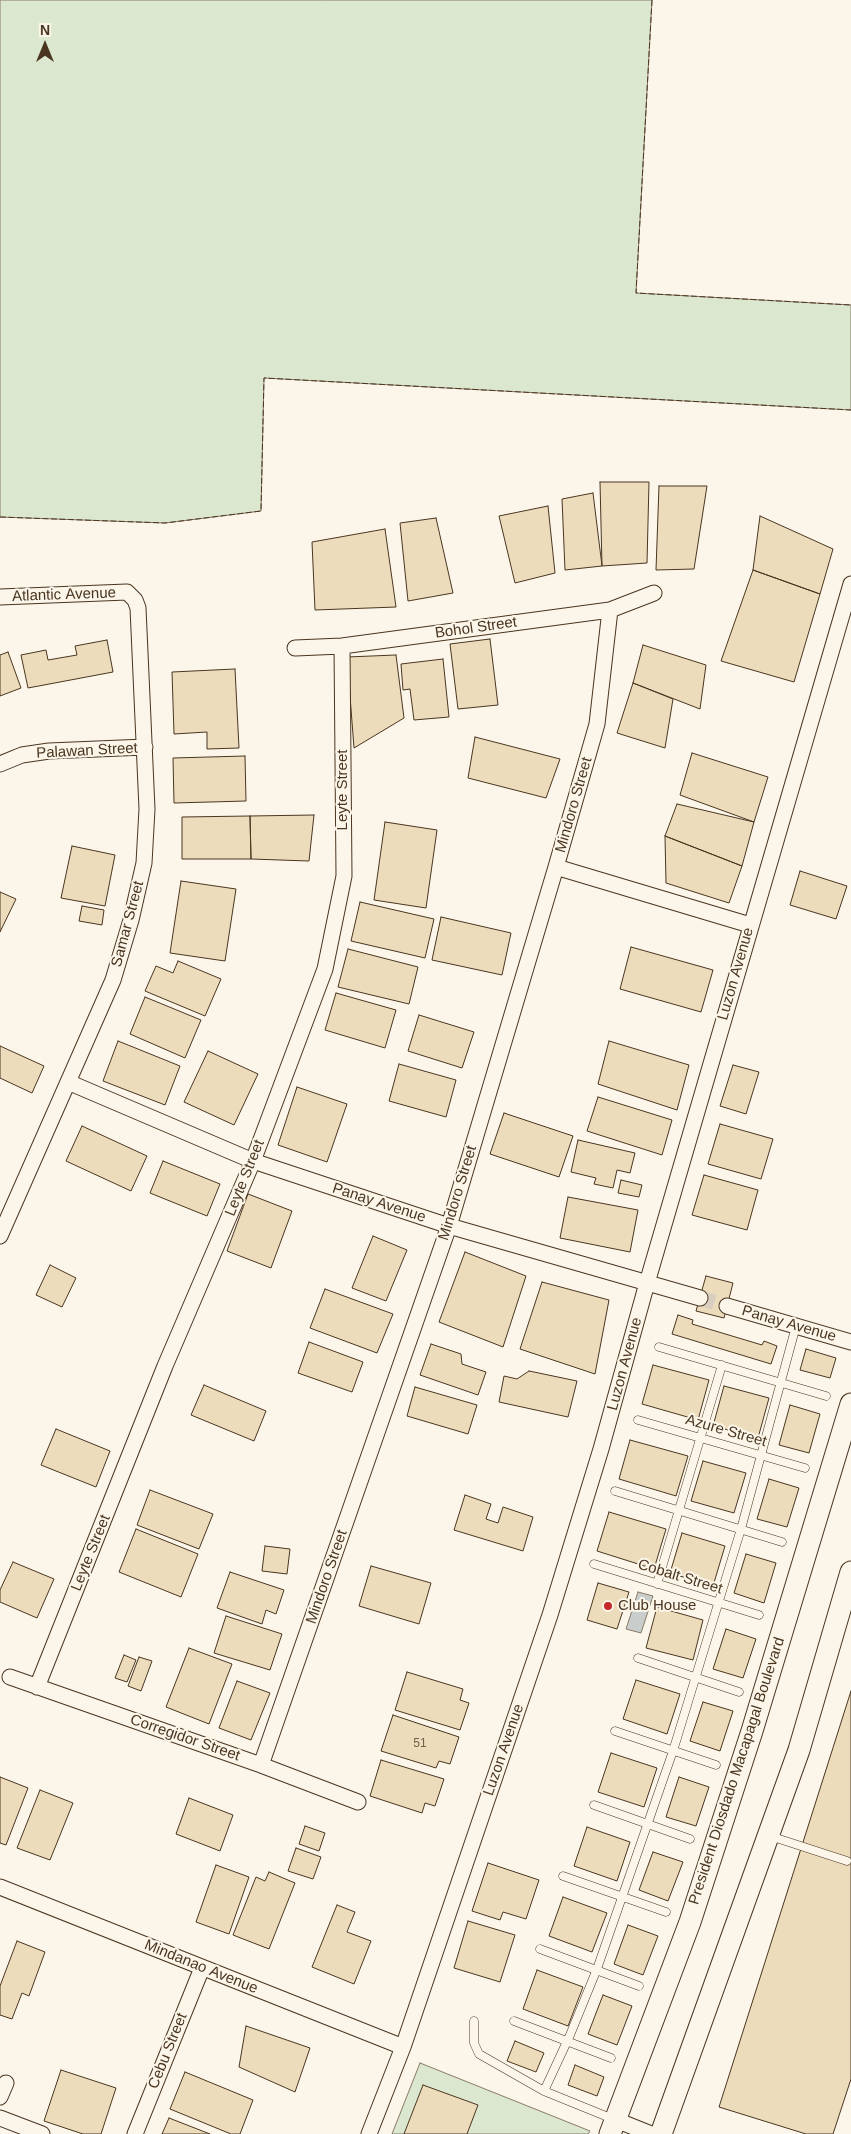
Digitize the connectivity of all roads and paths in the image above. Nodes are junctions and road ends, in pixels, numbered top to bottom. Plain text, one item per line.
1 (851, 584) edge
2 (127, 592) joint
3 (654, 593) dead end
4 (0, 597) edge
5 (610, 610) junction
6 (342, 646) junction
7 (296, 648) dead end
8 (145, 747) junction
9 (0, 764) edge
10 (556, 868) junction
11 (750, 925) junction
12 (68, 1082) junction
13 (253, 1161) junction
14 (449, 1226) junction
15 (0, 1236) edge
16 (647, 1283) junction
17 (700, 1298) tunnel mouth
18 (727, 1306) tunnel mouth
19 (796, 1326) junction
20 (851, 1342) edge
21 (660, 1347) dead end
22 (722, 1365) junction
23 (781, 1382) junction
24 (826, 1396) dead end
25 (851, 1404) edge
26 (638, 1420) dead end
27 (701, 1438) junction
28 (762, 1456) junction
29 (805, 1468) dead end
30 (614, 1491) dead end
31 (679, 1510) junction
32 (741, 1529) junction
33 (782, 1542) dead end
34 (594, 1564) dead end
35 (851, 1572) edge
36 (656, 1584) junction
37 (719, 1603) junction
38 (759, 1615) dead end
39 (638, 1658) dead end
40 (10, 1677) dead end
41 (697, 1678) junction
42 (37, 1687) junction
43 (739, 1692) dead end
44 (614, 1730) dead end
45 (673, 1751) junction
46 (261, 1765) junction
47 (716, 1765) dead end
48 (358, 1802) dead end
49 (594, 1805) dead end
50 (648, 1824) junction
51 (768, 1836) junction
52 (690, 1839) dead end
53 (847, 1861) dead end
54 (564, 1876) dead end
55 (0, 1887) edge
56 (622, 1897) junction
57 (666, 1912) dead end
58 (540, 1949) dead end
59 (202, 1968) junction
60 (597, 1968) junction
61 (639, 1986) dead end
62 (514, 2021) dead end
63 (474, 2022) dead end
64 (567, 2041) junction
65 (403, 2047) junction
66 (610, 2058) dead end
67 (544, 2091) junction
68 (0, 2118) edge
69 (613, 2127) edge
70 (42, 2134) edge
71 (135, 2134) edge
72 (369, 2134) edge
73 (651, 2134) edge
74 (661, 2134) edge

1 - 11 street, Luzon Avenue
2 - 4 street, Atlantic Avenue
2 - 8 street, Samar Street
3 - 5 street, Bohol Street
5 - 6 street, Bohol Street
5 - 10 street, Mindoro Street
6 - 7 street, Bohol Street
6 - 13 street, Leyte Street
8 - 9 street, Palawan Street
8 - 12 street, Samar Street
10 - 11 street
10 - 14 street, Mindoro Street
11 - 16 street, Luzon Avenue
12 - 13 street, Panay Avenue
12 - 15 street, Samar Street
13 - 14 street, Panay Avenue
13 - 42 street, Leyte Street
14 - 16 street, Panay Avenue
14 - 46 street, Mindoro Street
16 - 17 street, Panay Avenue
16 - 65 street, Luzon Avenue
18 - 19 street, Panay Avenue
19 - 20 street, Panay Avenue
19 - 23 lane
21 - 22 lane
22 - 23 lane
22 - 27 lane
23 - 24 lane
23 - 28 lane
25 - 69 main road, President Diosdado Macapagal Boulevard
26 - 27 lane, Azure Street
27 - 28 lane, Azure Street
27 - 31 lane
28 - 29 lane, Azure Street
28 - 32 lane
30 - 31 lane
31 - 32 lane
31 - 36 lane
32 - 33 lane
32 - 37 lane
34 - 36 lane, Cobalt Street
35 - 51 main road
36 - 37 lane, Cobalt Street
37 - 38 lane, Cobalt Street
37 - 41 lane
39 - 41 lane
40 - 42 street, Corregidor Street
41 - 43 lane
41 - 45 lane
42 - 46 street, Corregidor Street
44 - 45 lane
45 - 47 lane
45 - 50 lane
46 - 48 street, Corregidor Street
49 - 50 lane
50 - 52 lane
50 - 56 lane
51 - 53 lane
51 - 74 main road
54 - 56 lane
55 - 59 street, Mindanao Avenue
56 - 57 lane
56 - 60 lane
58 - 60 lane
59 - 65 street, Mindanao Avenue
59 - 71 street, Cebu Street
60 - 61 lane
60 - 64 lane
62 - 64 lane
63 - 67 lane
64 - 66 lane
64 - 67 lane
65 - 72 street, Luzon Avenue
67 - 69 lane
68 - 70 street
69 - 73 street

